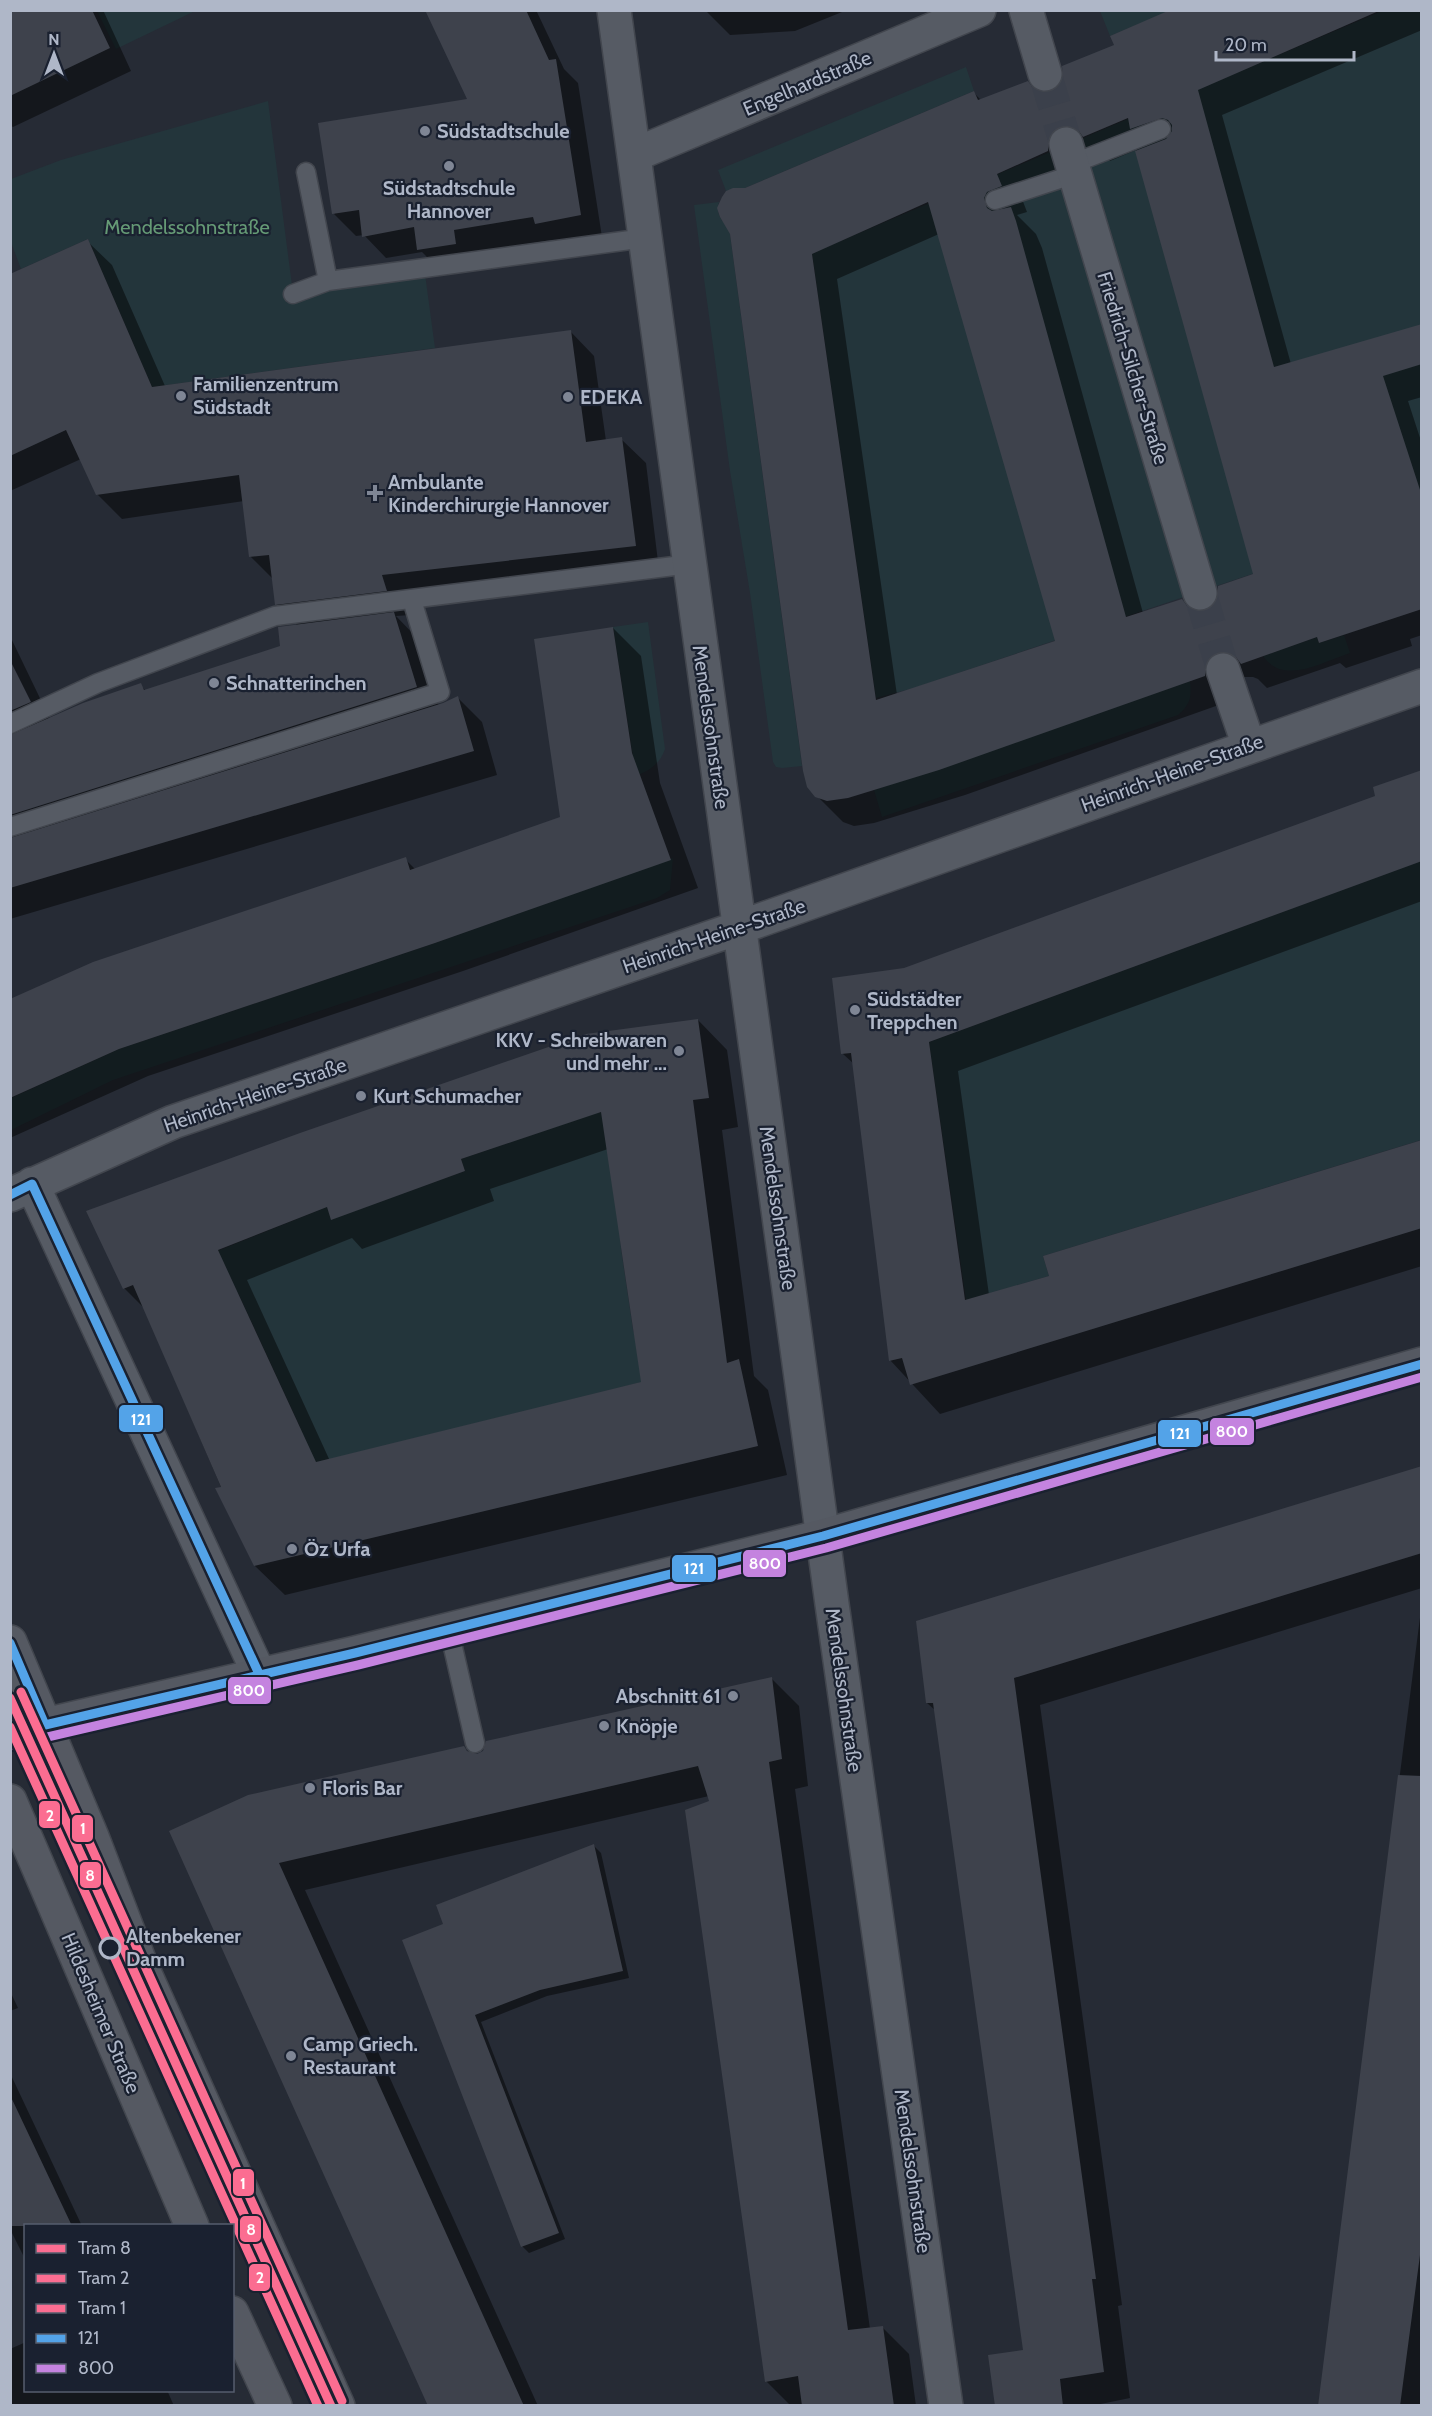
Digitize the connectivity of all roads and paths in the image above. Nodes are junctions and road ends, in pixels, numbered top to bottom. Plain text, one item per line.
1 (614, 10) edge
2 (979, 10) edge
3 (1026, 10) edge
4 (1045, 74) tunnel mouth
5 (1161, 129) dead end
6 (634, 155) junction
7 (1071, 160) junction
8 (306, 172) dead end
9 (995, 200) dead end
10 (645, 238) junction
11 (327, 281) junction
12 (293, 294) dead end
13 (690, 564) junction
14 (1200, 593) tunnel mouth
15 (412, 600) junction
16 (1223, 670) tunnel mouth
17 (1422, 686) edge
18 (10, 724) edge
19 (1249, 746) junction
20 (10, 827) edge
21 (738, 928) junction
22 (21, 1190) edge
23 (1422, 1364) edge
24 (823, 1536) junction
25 (449, 1629) junction
26 (10, 1642) edge
27 (260, 1676) junction
28 (45, 1725) junction
29 (10, 1732) edge
30 (475, 1743) dead end
31 (10, 1801) edge
32 (191, 2224) edge
33 (234, 2317) edge
34 (275, 2406) edge
35 (338, 2406) edge
36 (946, 2406) edge

1 - 6 street, Mendelssohnstraße
2 - 6 street, Engelhardstraße
3 - 4 street
5 - 7 lane
6 - 10 street, Mendelssohnstraße
7 - 9 lane
7 - 14 street, Friedrich-Silcher-Straße
8 - 11 lane
10 - 11 lane
10 - 13 street, Mendelssohnstraße
11 - 12 lane
13 - 15 lane
13 - 21 street, Mendelssohnstraße
15 - 18 lane
15 - 20 lane
16 - 19 street
17 - 19 street, Heinrich-Heine-Straße
19 - 21 street, Heinrich-Heine-Straße
21 - 22 street, Heinrich-Heine-Straße
21 - 24 street, Mendelssohnstraße
22 - 27 street
23 - 24 street
24 - 25 street
24 - 36 street, Mendelssohnstraße
25 - 27 street
25 - 30 lane
26 - 28 street
27 - 28 street
28 - 29 street
28 - 35 street
31 - 32 street, Hildesheimer Straße
33 - 34 street

